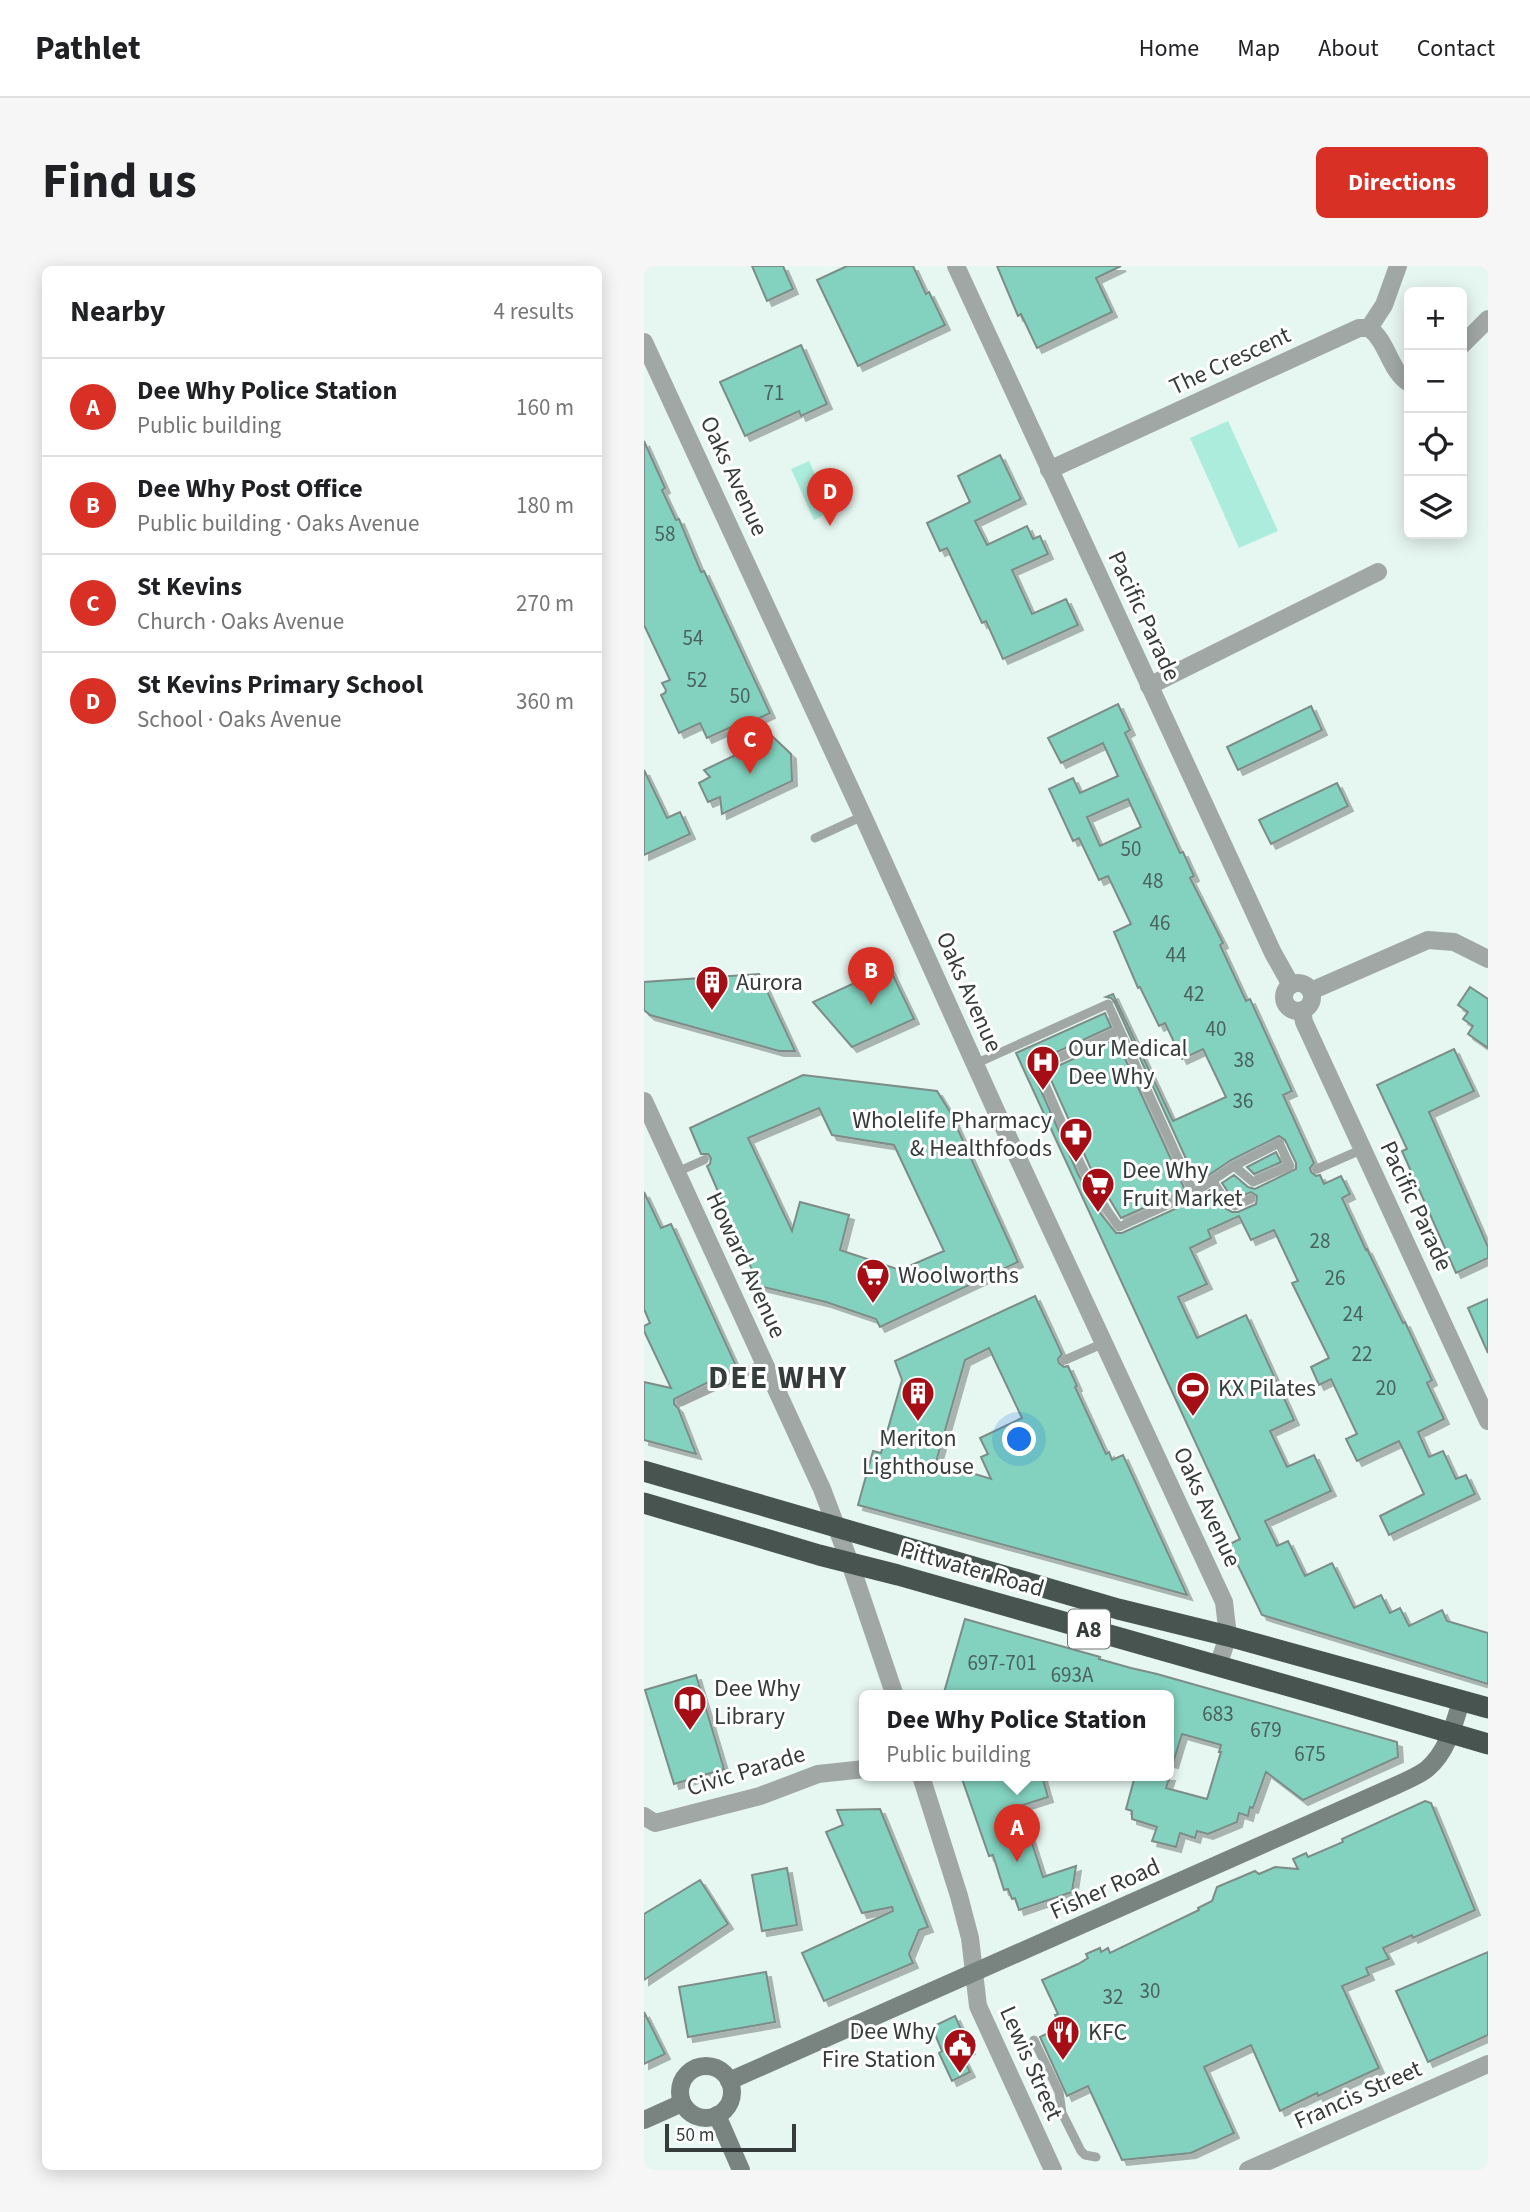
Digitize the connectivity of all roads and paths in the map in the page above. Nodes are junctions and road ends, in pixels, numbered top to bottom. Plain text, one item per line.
1 (956, 266) edge
2 (1398, 266) edge
3 (1488, 319) edge
4 (1369, 328) junction
5 (1467, 340) edge
6 (644, 342) edge
7 (1404, 378) edge
8 (1049, 470) junction
9 (1378, 572) dead end
10 (1149, 686) junction
11 (863, 816) junction
12 (814, 838) dead end
13 (1488, 959) edge
14 (1291, 985) junction
15 (1311, 991) junction
16 (1302, 1010) junction
17 (1120, 1030) junction
18 (975, 1064) junction
19 (644, 1101) edge
20 (1363, 1149) junction
21 (704, 1160) dead end
22 (1234, 1166) junction
23 (1317, 1169) dead end
24 (677, 1172) junction
25 (1212, 1180) junction
26 (1194, 1193) junction
27 (1251, 1199) dead end
28 (1104, 1343) junction
29 (1065, 1360) dead end
30 (765, 1363) junction
31 (681, 1402) dead end
32 (1488, 1421) edge
33 (644, 1471) edge
34 (644, 1503) edge
35 (837, 1526) junction
36 (850, 1563) junction
37 (1228, 1636) junction
38 (1218, 1666) junction
39 (893, 1690) edge
40 (1461, 1701) junction
41 (1488, 1708) edge
42 (1452, 1734) junction
43 (1488, 1744) edge
44 (859, 1770) edge
45 (923, 1781) edge
46 (644, 1816) edge
47 (974, 1973) junction
48 (1034, 2040) dead end
49 (1488, 2064) edge
50 (729, 2081) junction
51 (682, 2103) junction
52 (717, 2115) junction
53 (644, 2120) edge
54 (1096, 2157) dead end
55 (741, 2170) edge
56 (1054, 2170) edge
57 (1248, 2170) edge

1 - 8 street, Pacific Parade
2 - 4 street
3 - 5 street
4 - 7 street
4 - 8 street, The Crescent
6 - 11 street, Oaks Avenue
8 - 10 street, Pacific Parade
9 - 10 street
10 - 14 street, Pacific Parade
11 - 12 lane
11 - 18 street, Oaks Avenue
13 - 15 street
14 - 15 street
14 - 16 street
15 - 16 street
16 - 20 street, Pacific Parade
17 - 18 lane
17 - 26 lane
17 - 26 lane
18 - 28 street, Oaks Avenue
19 - 24 street, Howard Avenue
20 - 23 lane
20 - 32 street, Pacific Parade
21 - 24 lane
22 - 22 lane
22 - 25 lane
24 - 30 street, Howard Avenue
25 - 26 lane
25 - 27 lane
28 - 29 lane
28 - 37 street, Oaks Avenue
30 - 31 lane
30 - 35 street, Howard Avenue
33 - 35 highway, Pittwater Road / A8
34 - 36 highway, Pittwater Road / A8
35 - 36 street, Howard Avenue
35 - 37 highway, Pittwater Road / A8
36 - 38 highway, Pittwater Road / A8
36 - 39 street, Howard Avenue
37 - 38 street, Oaks Avenue
37 - 40 highway, Pittwater Road / A8
38 - 42 highway, Pittwater Road / A8
40 - 41 highway, Pittwater Road / A8
40 - 42 main road, Fisher Road
42 - 43 highway, Pittwater Road / A8
42 - 47 main road, Fisher Road
44 - 46 street, Civic Parade
45 - 47 street, Lewis Street
47 - 50 main road, Fisher Road
47 - 56 street, Lewis Street
48 - 54 lane
49 - 57 street, Francis Street
50 - 51 main road
50 - 52 main road
51 - 52 main road
51 - 53 main road
52 - 55 main road

